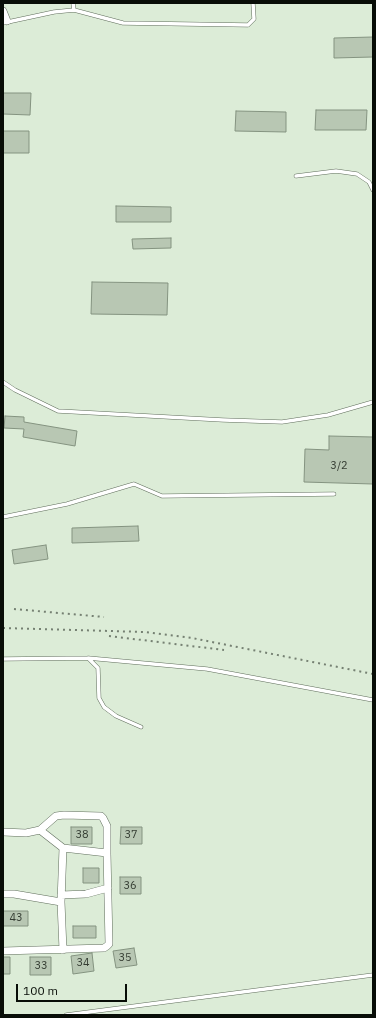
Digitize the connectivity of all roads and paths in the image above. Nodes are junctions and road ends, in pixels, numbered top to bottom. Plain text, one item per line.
1 (73, 3) edge
2 (253, 3) edge
3 (74, 10) junction
4 (3, 11) edge
5 (5, 22) edge
6 (296, 176) dead end
7 (373, 190) edge
8 (3, 382) edge
9 (373, 402) edge
10 (334, 494) dead end
11 (3, 517) edge
12 (88, 658) junction
13 (3, 659) edge
14 (373, 700) edge
15 (141, 727) dead end
16 (40, 830) junction
17 (3, 832) edge
18 (64, 848) junction
19 (107, 853) junction
20 (108, 888) junction
21 (3, 894) edge
22 (61, 899) junction
23 (63, 950) junction
24 (3, 951) edge
25 (373, 975) edge
26 (66, 1015) edge

1 - 3 lane
2 - 3 lane
3 - 5 lane
4 - 5 street
6 - 7 lane
8 - 9 lane
10 - 11 lane
12 - 13 lane
12 - 14 lane
12 - 15 lane
16 - 17 street
16 - 18 street
16 - 19 street
18 - 19 street
18 - 22 street
19 - 20 street
20 - 22 street
20 - 23 street
21 - 22 street
22 - 23 street
23 - 24 street
25 - 26 lane

